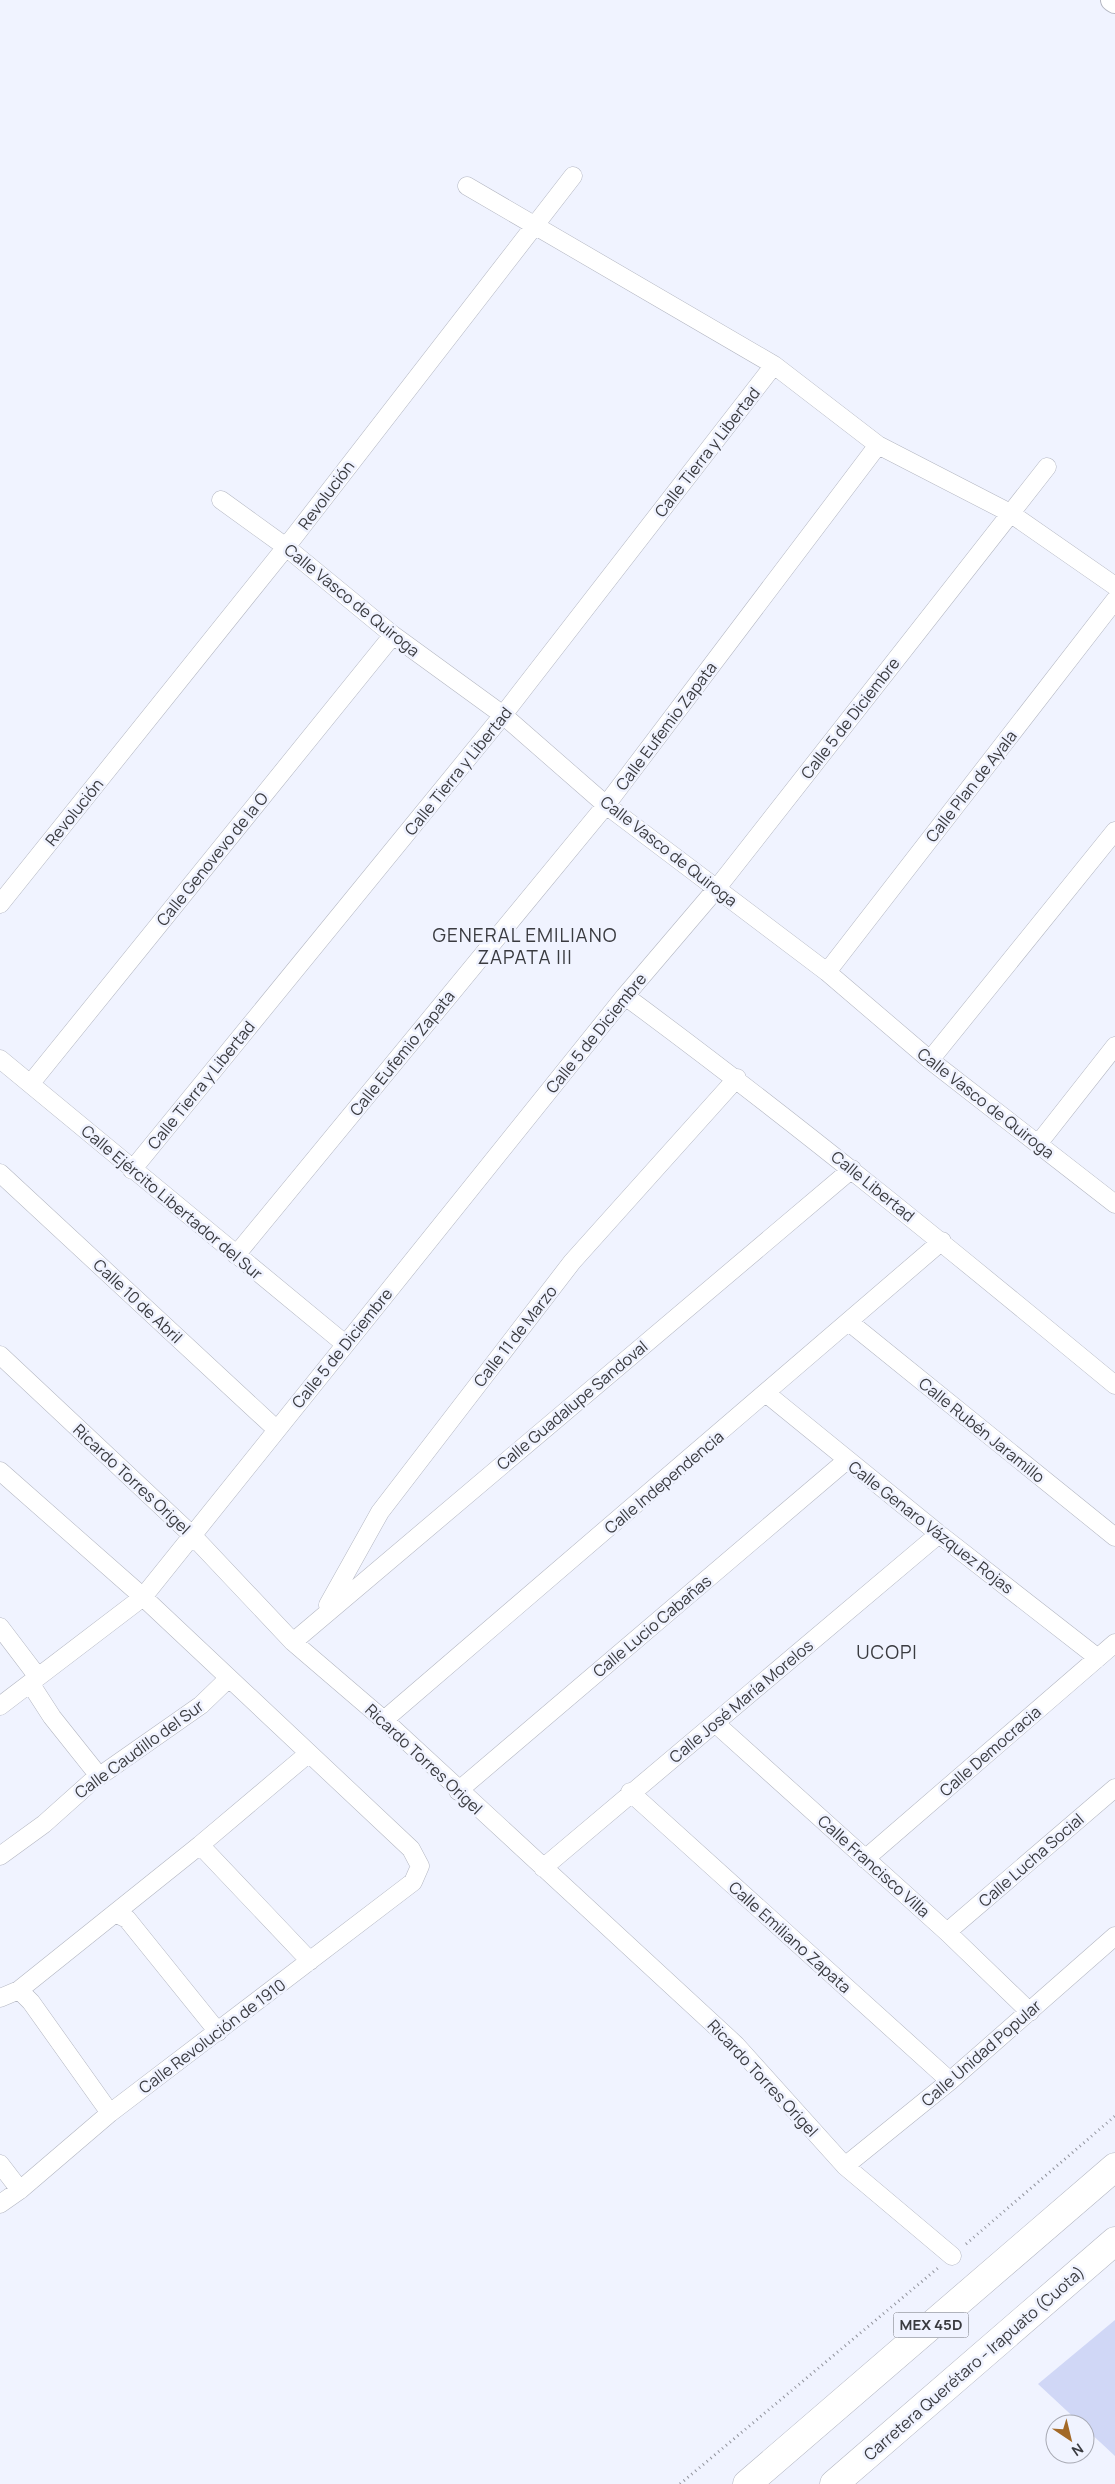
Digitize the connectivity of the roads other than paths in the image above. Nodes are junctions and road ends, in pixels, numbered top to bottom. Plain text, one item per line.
1 (573, 176) dead end
2 (467, 186) dead end
3 (533, 225) junction
4 (774, 365) junction
5 (878, 444) junction
6 (1047, 467) dead end
7 (222, 500) dead end
8 (1010, 513) junction
9 (286, 547) junction
10 (1115, 586) edge
11 (1115, 600) edge
12 (393, 635) junction
13 (503, 715) junction
14 (606, 805) junction
15 (1115, 831) edge
16 (717, 888) junction
17 (0, 904) edge
18 (827, 972) junction
19 (625, 996) junction
20 (1115, 1046) edge
21 (0, 1059) edge
22 (930, 1060) junction
23 (737, 1078) junction
24 (31, 1083) junction
25 (1038, 1144) junction
26 (852, 1169) junction
27 (132, 1170) junction
28 (0, 1173) edge
29 (1115, 1204) edge
30 (942, 1241) junction
31 (236, 1255) junction
32 (849, 1322) junction
33 (345, 1344) junction
34 (0, 1355) edge
35 (1115, 1385) edge
36 (767, 1394) junction
37 (276, 1429) junction
38 (847, 1460) junction
39 (0, 1471) edge
40 (939, 1534) junction
41 (193, 1536) junction
42 (1115, 1537) edge
43 (143, 1596) junction
44 (323, 1614) junction
45 (0, 1627) edge
46 (293, 1642) junction
47 (1115, 1643) edge
48 (1098, 1658) junction
49 (229, 1678) junction
50 (34, 1680) junction
51 (0, 1706) edge
52 (384, 1720) junction
53 (715, 1723) junction
54 (309, 1753) junction
55 (99, 1776) junction
56 (1115, 1788) edge
57 (458, 1791) junction
58 (630, 1792) junction
59 (200, 1845) junction
60 (0, 1856) edge
61 (865, 1859) junction
62 (543, 1868) junction
63 (115, 1913) junction
64 (947, 1932) junction
65 (1115, 1936) edge
66 (310, 1961) junction
67 (19, 1990) junction
68 (0, 1996) edge
69 (1030, 2012) junction
70 (218, 2032) junction
71 (950, 2081) junction
72 (110, 2113) junction
73 (0, 2164) edge
74 (845, 2166) junction
75 (1115, 2167) edge
76 (20, 2190) junction
77 (0, 2204) edge
78 (1115, 2241) edge
79 (952, 2256) road end
80 (747, 2484) edge
81 (834, 2484) edge

1 - 3 street, Revolución
2 - 3 street
3 - 4 street
3 - 9 street, Revolución
4 - 5 street
4 - 13 street, Calle Tierra y Libertad
5 - 8 street
5 - 14 street, Calle Eufemio Zapata
6 - 8 street, Calle 5 de Diciembre
7 - 9 street, Calle Vasco de Quiroga
8 - 10 street
8 - 16 street, Calle 5 de Diciembre
9 - 12 street, Calle Vasco de Quiroga
9 - 17 street, Revolución
11 - 18 street, Calle Plan de Ayala
12 - 13 street, Calle Vasco de Quiroga
12 - 24 street, Calle Genovevo de la O
13 - 14 street, Calle Vasco de Quiroga
13 - 27 street, Calle Tierra y Libertad
14 - 16 street, Calle Vasco de Quiroga
14 - 31 street, Calle Eufemio Zapata
15 - 22 street
16 - 18 street, Calle Vasco de Quiroga
16 - 19 street, Calle 5 de Diciembre
18 - 22 street, Calle Vasco de Quiroga
19 - 23 street, Calle Libertad
19 - 33 street, Calle 5 de Diciembre
20 - 25 street
21 - 24 street, Calle Ejército Libertador del Sur
22 - 25 street, Calle Vasco de Quiroga
23 - 26 street, Calle Libertad
23 - 44 street, Calle 11 de Marzo
24 - 27 street, Calle Ejército Libertador del Sur
25 - 29 street, Calle Vasco de Quiroga
26 - 30 street, Calle Libertad
26 - 44 street, Calle Guadalupe Sandoval
27 - 31 street, Calle Ejército Libertador del Sur
28 - 37 street, Calle 10 de Abril
30 - 32 street, Calle Independencia
30 - 35 street, Calle Libertad
31 - 33 street, Calle Ejército Libertador del Sur
32 - 36 street, Calle Independencia
32 - 42 street, Calle Rubén Jaramillo
33 - 37 street, Calle 5 de Diciembre
34 - 41 street, Ricardo Torres Origel
36 - 38 street, Calle Genaro Vázquez Rojas
36 - 52 street, Calle Independencia
37 - 41 street, Calle 5 de Diciembre
38 - 40 street, Calle Genaro Vázquez Rojas
38 - 57 street, Calle Lucio Cabañas
39 - 43 street
40 - 48 street, Calle Genaro Vázquez Rojas
40 - 53 street, Calle José María Morelos
41 - 43 street, Calle 5 de Diciembre
41 - 46 street, Ricardo Torres Origel
43 - 49 street
43 - 50 street, Calle 5 de Diciembre
44 - 46 street, Calle Guadalupe Sandoval
45 - 50 street
46 - 52 street, Ricardo Torres Origel
47 - 48 street, Calle Democracia
48 - 61 street, Calle Democracia
49 - 54 street
49 - 55 street, Calle Caudillo del Sur
50 - 51 street, Calle 5 de Diciembre
50 - 55 street
52 - 57 street, Ricardo Torres Origel
53 - 58 street, Calle José María Morelos
53 - 61 street, Calle Francisco Villa
54 - 59 street
54 - 66 street, Calle Revolución de 1910
55 - 60 street, Calle Caudillo del Sur
56 - 64 street, Calle Lucha Social
57 - 62 street, Ricardo Torres Origel
58 - 62 street, Calle José María Morelos
58 - 71 street, Calle Emiliano Zapata
59 - 63 street
59 - 66 street
61 - 64 street, Calle Francisco Villa
62 - 74 street, Ricardo Torres Origel
63 - 67 street
63 - 70 street
64 - 69 street, Calle Francisco Villa
65 - 69 street, Calle Unidad Popular
66 - 70 street, Calle Revolución de 1910
67 - 68 street
67 - 72 street
69 - 71 street, Calle Unidad Popular
70 - 72 street, Calle Revolución de 1910
71 - 74 street, Calle Unidad Popular
72 - 76 street, Calle Revolución de 1910
73 - 76 street
74 - 79 street, Ricardo Torres Origel
75 - 80 highway, MEX 45D
76 - 77 street, Calle Revolución de 1910
78 - 81 highway, Carretera Querétaro - Irapuato (Cuota) / MEX 45D

